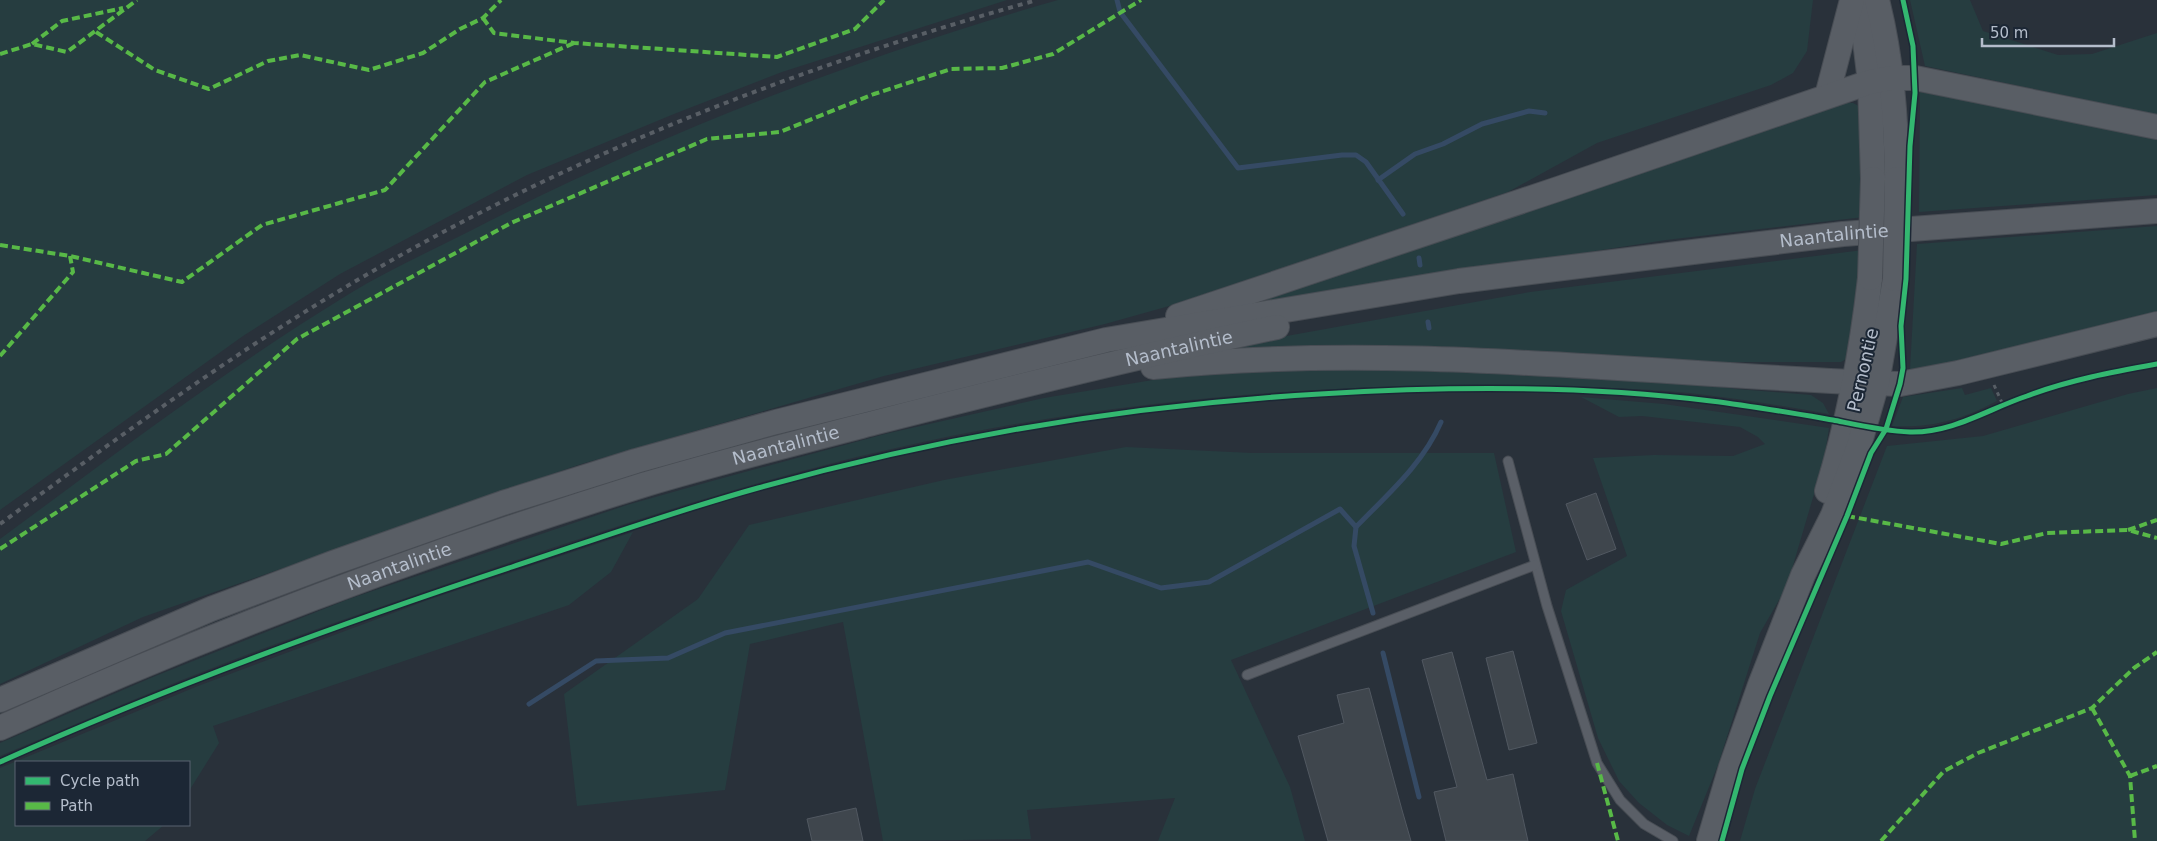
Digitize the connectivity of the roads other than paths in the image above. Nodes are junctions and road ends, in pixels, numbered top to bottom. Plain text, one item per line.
1 (1852, 0) edge
2 (1860, 0) edge
3 (1877, 0) edge
4 (1881, 80) junction
5 (1827, 96) junction
6 (2157, 127) edge
7 (2157, 211) edge
8 (1603, 264) junction
9 (2157, 324) edge
10 (1106, 340) junction
11 (1054, 377) junction
12 (1852, 382) junction
13 (1877, 383) junction
14 (1508, 461) dead end
15 (1535, 565) junction
16 (1803, 575) junction
17 (1247, 675) dead end
18 (0, 700) edge
19 (0, 728) edge
20 (1673, 841) edge
21 (1709, 841) edge

1 - 5 main road
2 - 4 main road, Pernontie
3 - 4 main road, Pernontie
4 - 5 main road
4 - 6 main road
4 - 12 main road, Pernontie, bridge
4 - 13 main road, Pernontie, bridge
5 - 10 main road
7 - 8 main road, Naantalintie
8 - 10 main road, Naantalintie
8 - 11 main road, Naantalintie
9 - 13 main road
10 - 18 main road, Naantalintie
11 - 12 main road
11 - 19 main road, Naantalintie
12 - 13 main road
12 - 16 main road, Pernontie
13 - 16 main road, Pernontie
14 - 15 lane
15 - 17 lane
15 - 20 lane
16 - 21 main road, Pernontie

